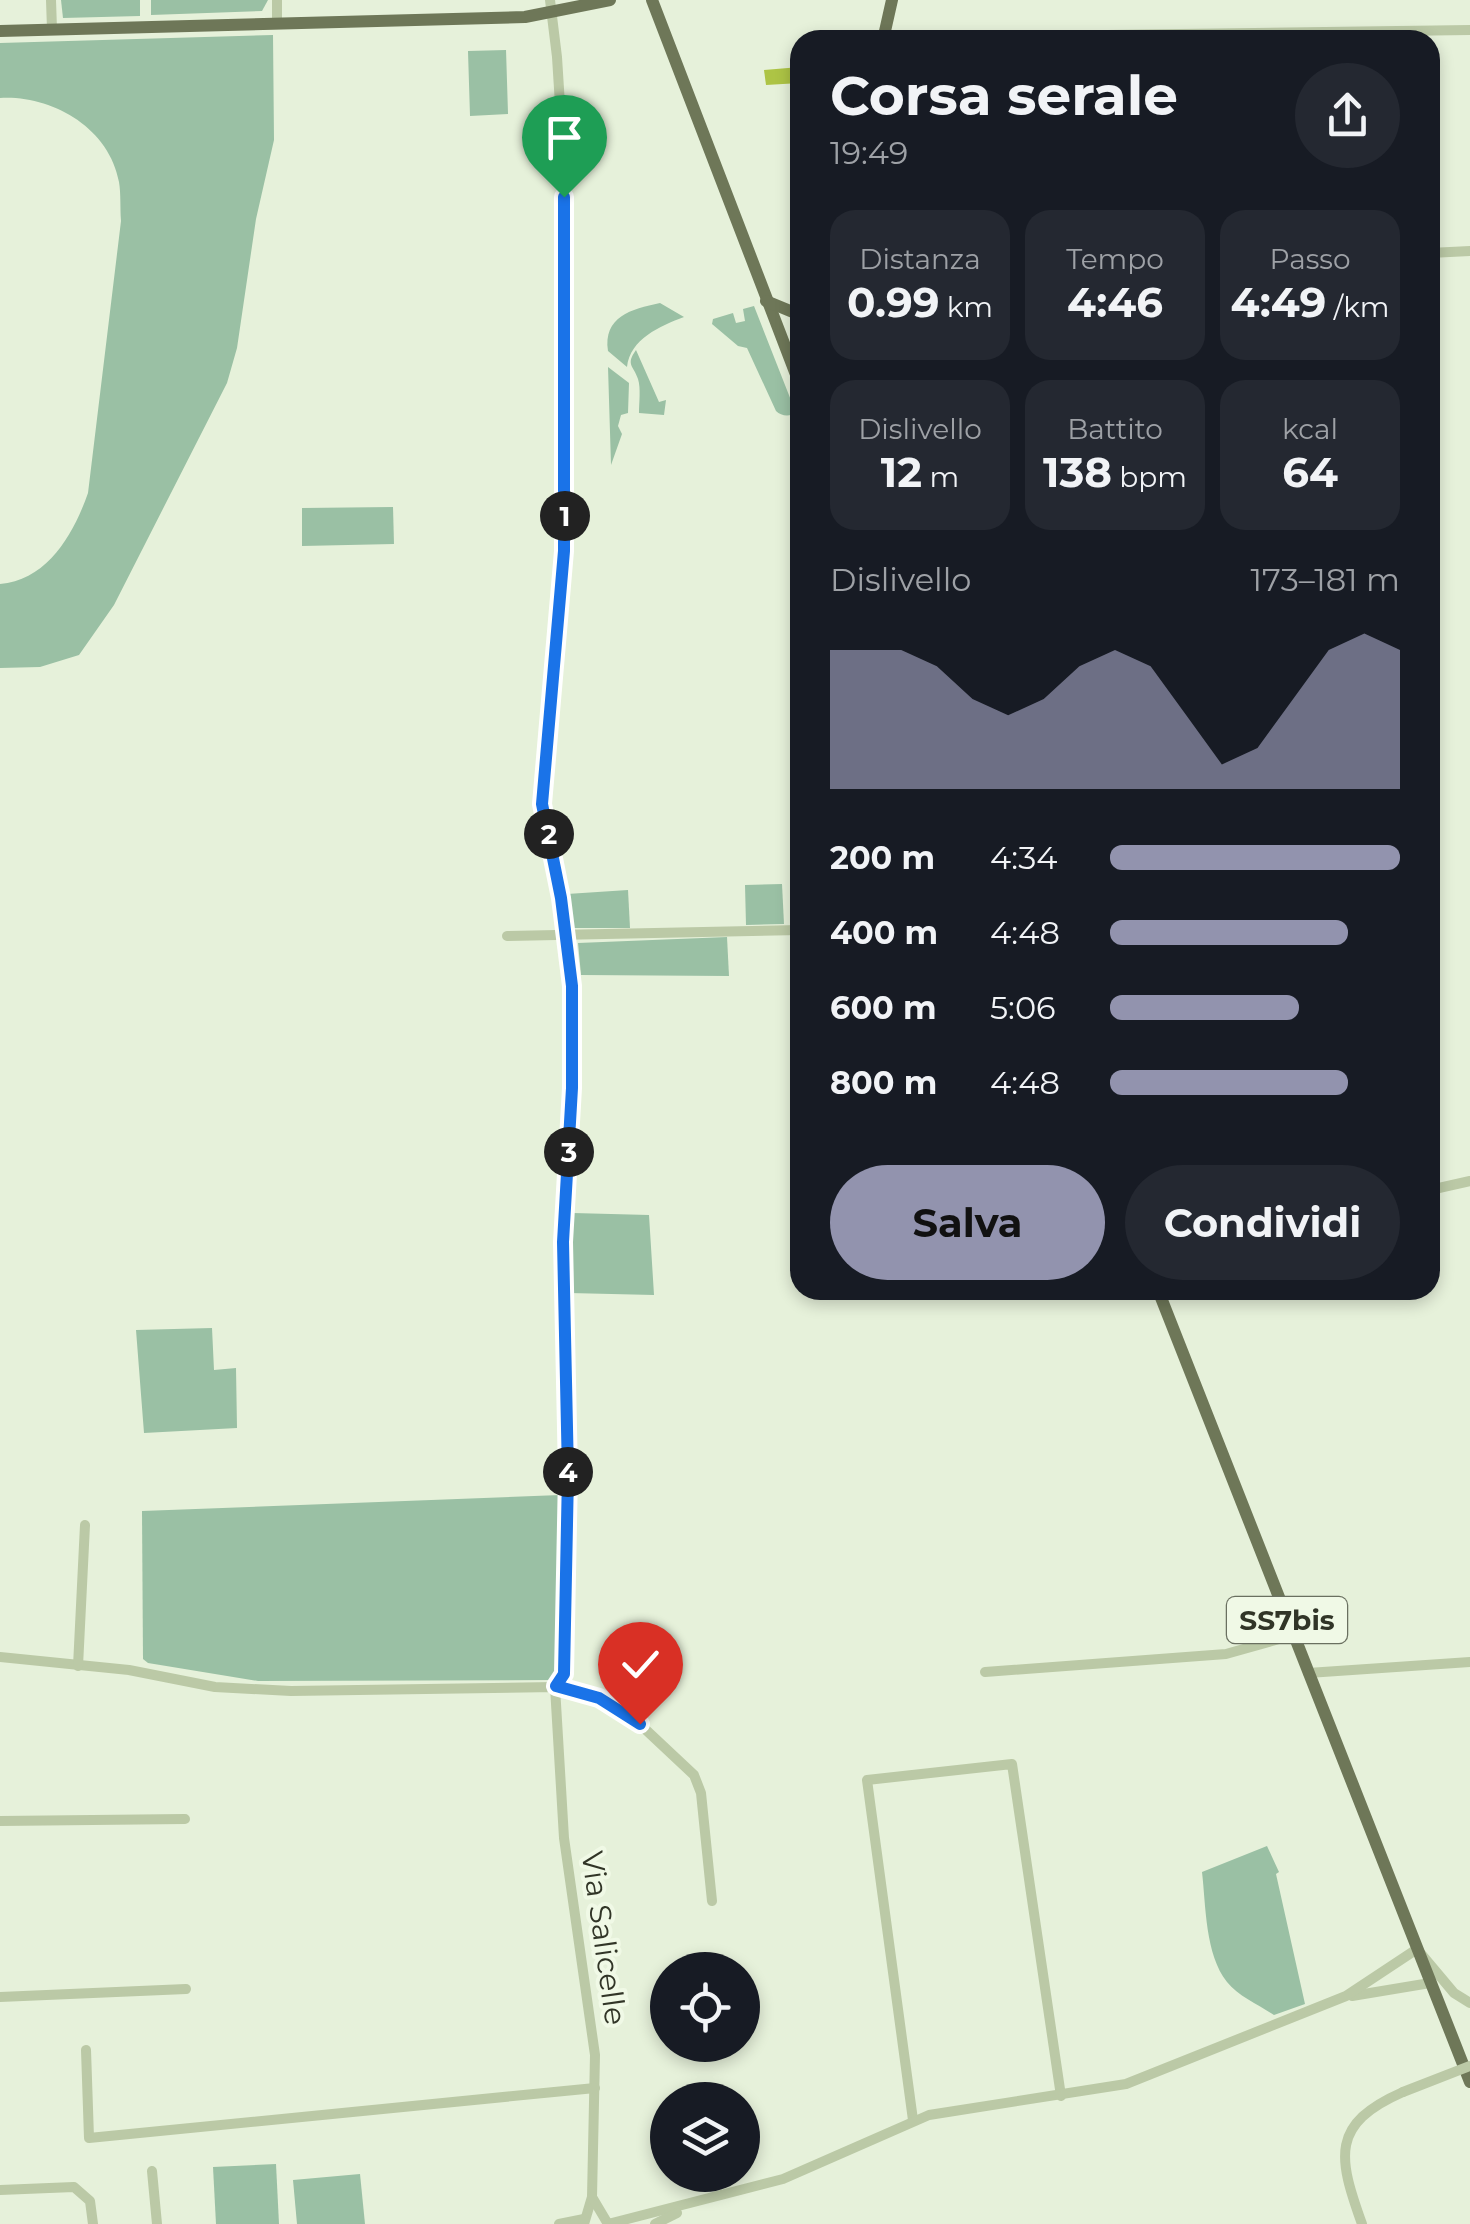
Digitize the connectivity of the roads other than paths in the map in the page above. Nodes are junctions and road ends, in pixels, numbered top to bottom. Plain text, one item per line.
1 (51, 0) edge
2 (277, 0) edge
3 (610, 0) edge
4 (652, 0) edge
5 (892, 0) edge
6 (551, 7) edge
7 (277, 23) junction
8 (52, 29) junction
9 (885, 30) edge
10 (1440, 30) edge
11 (1470, 30) edge
12 (0, 31) edge
13 (1470, 251) edge
14 (1440, 252) edge
15 (766, 300) junction
16 (790, 309) edge
17 (790, 321) edge
18 (781, 338) junction
19 (790, 359) edge
20 (790, 930) edge
21 (507, 936) dead end
22 (567, 936) junction
23 (1470, 1181) edge
24 (1440, 1188) edge
25 (1162, 1300) edge
26 (85, 1525) dead end
27 (1293, 1635) junction
28 (0, 1658) edge
29 (1470, 1662) edge
30 (78, 1666) junction
31 (985, 1672) dead end
32 (1308, 1674) junction
33 (556, 1686) junction
34 (185, 1819) dead end
35 (0, 1821) edge
36 (712, 1901) dead end
37 (1417, 1950) junction
38 (1430, 1983) junction
39 (186, 1989) dead end
40 (1346, 1996) junction
41 (0, 1998) edge
42 (1470, 2003) edge
43 (86, 2050) dead end
44 (1470, 2066) edge
45 (1470, 2082) edge
46 (595, 2088) junction
47 (1061, 2096) junction
48 (913, 2120) junction
49 (152, 2172) dead end
50 (0, 2190) edge
51 (592, 2197) junction
52 (693, 2205) junction
53 (584, 2222) edge
54 (93, 2224) edge
55 (157, 2224) edge
56 (559, 2224) edge
57 (598, 2224) edge
58 (608, 2224) edge
59 (655, 2224) edge
60 (1362, 2224) edge

1 - 8 street
2 - 7 street
3 - 6 main road
4 - 15 main road
5 - 9 main road
6 - 7 main road
6 - 22 street, Via Salicelle
7 - 8 main road
8 - 12 main road
10 - 11 street
13 - 14 street
15 - 16 main road
15 - 18 main road
17 - 18 main road
18 - 19 main road
20 - 22 street
21 - 22 street
22 - 33 street, Via Salicelle
23 - 24 street
25 - 27 main road, SS7bis
26 - 30 street
27 - 31 street
27 - 32 main road, SS7bis
28 - 30 street
29 - 32 street
30 - 33 street
32 - 37 main road, SS7bis
33 - 36 street
33 - 46 street, Via Salicelle
34 - 35 street
37 - 38 main road, SS7bis
37 - 40 street
37 - 42 street
38 - 40 street
38 - 45 main road, SS7bis
39 - 41 street
40 - 47 street
43 - 46 street
44 - 60 street, bridge
46 - 51 street, Via Salicelle
47 - 48 street
47 - 48 street
48 - 52 street
49 - 55 street
50 - 54 street
51 - 53 street
51 - 58 street
52 - 58 street
52 - 59 street
53 - 56 street
57 - 58 street

